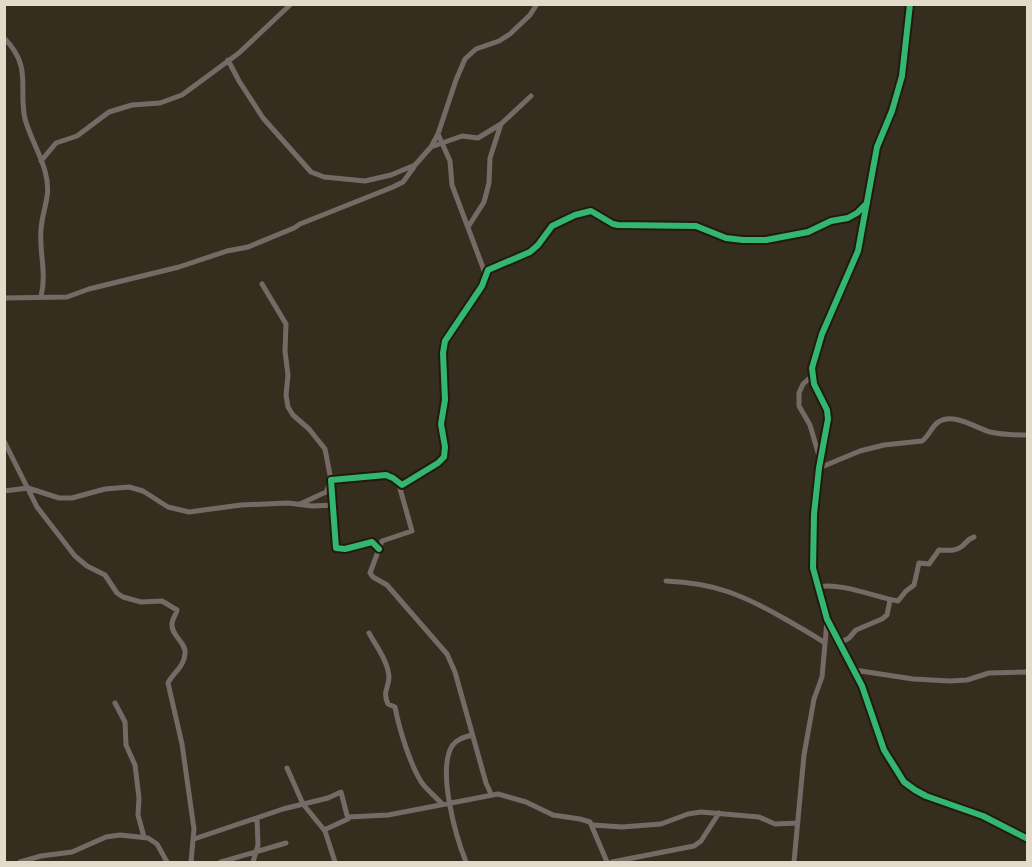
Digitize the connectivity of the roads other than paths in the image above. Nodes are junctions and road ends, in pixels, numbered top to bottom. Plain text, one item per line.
1 (291, 4) edge
2 (537, 4) edge
3 (910, 4) edge
4 (4, 38) edge
5 (228, 60) junction
6 (531, 96) dead end
7 (501, 124) junction
8 (438, 134) junction
9 (442, 144) junction
10 (431, 147) junction
11 (41, 161) junction
12 (415, 165) junction
13 (867, 203) junction
14 (468, 227) junction
15 (485, 273) junction
16 (262, 284) dead end
17 (41, 297) junction
18 (4, 298) edge
19 (812, 376) junction
20 (1028, 435) edge
21 (4, 441) edge
22 (820, 458) junction
23 (819, 468) junction
24 (331, 481) junction
25 (399, 484) junction
26 (28, 488) junction
27 (4, 491) edge
28 (299, 504) junction
29 (333, 505) junction
30 (974, 537) dead end
31 (379, 549) junction
32 (666, 581) dead end
33 (818, 587) junction
34 (890, 600) junction
35 (827, 619) junction
36 (369, 633) dead end
37 (836, 635) junction
38 (825, 640) junction
39 (840, 643) junction
40 (854, 670) junction
41 (1028, 672) edge
42 (115, 703) dead end
43 (472, 735) junction
44 (287, 768) dead end
45 (491, 794) junction
46 (449, 803) junction
47 (303, 804) junction
48 (442, 804) junction
49 (719, 813) junction
50 (348, 817) junction
51 (257, 818) junction
52 (798, 823) junction
53 (593, 825) junction
54 (324, 830) junction
55 (144, 837) junction
56 (194, 839) junction
57 (1028, 839) edge
58 (286, 843) dead end
59 (256, 852) junction
60 (20, 862) edge
61 (167, 862) edge
62 (191, 862) edge
63 (221, 862) edge
64 (253, 862) edge
65 (334, 862) edge
66 (466, 862) edge
67 (607, 862) edge
68 (612, 862) edge
69 (794, 862) edge

1 - 5 street
2 - 8 street
3 - 13 street
4 - 11 street
5 - 11 street
5 - 12 street
6 - 7 street
7 - 9 street
7 - 14 street
8 - 9 street
8 - 10 street
9 - 10 street
9 - 14 street
10 - 12 street
11 - 17 street
12 - 17 street
13 - 15 street
13 - 19 street
14 - 15 street
15 - 25 street
16 - 24 street
17 - 18 street
19 - 22 street
19 - 22 street
20 - 23 street
21 - 26 street
22 - 23 street
23 - 33 street
24 - 25 street
24 - 28 street
24 - 29 street
25 - 31 street
26 - 27 street
26 - 28 street
26 - 56 street
28 - 29 street
29 - 31 street
30 - 34 street
31 - 43 street
32 - 38 street
33 - 34 street
33 - 35 street
34 - 39 street
35 - 37 street
35 - 38 street
36 - 48 street
37 - 38 street
37 - 39 street
38 - 52 street
39 - 40 street
40 - 41 street
40 - 57 street
42 - 55 street
43 - 45 street
43 - 46 street
44 - 47 street
45 - 46 street
45 - 53 street
46 - 48 street
46 - 66 street
47 - 50 street
47 - 51 street
47 - 54 street
48 - 50 street
49 - 52 street
49 - 53 street
49 - 68 street
50 - 54 street
51 - 56 street
51 - 59 street
52 - 69 street
53 - 67 street
54 - 65 street
55 - 60 street
55 - 61 street
56 - 62 street
58 - 59 street
59 - 63 street
59 - 64 street

